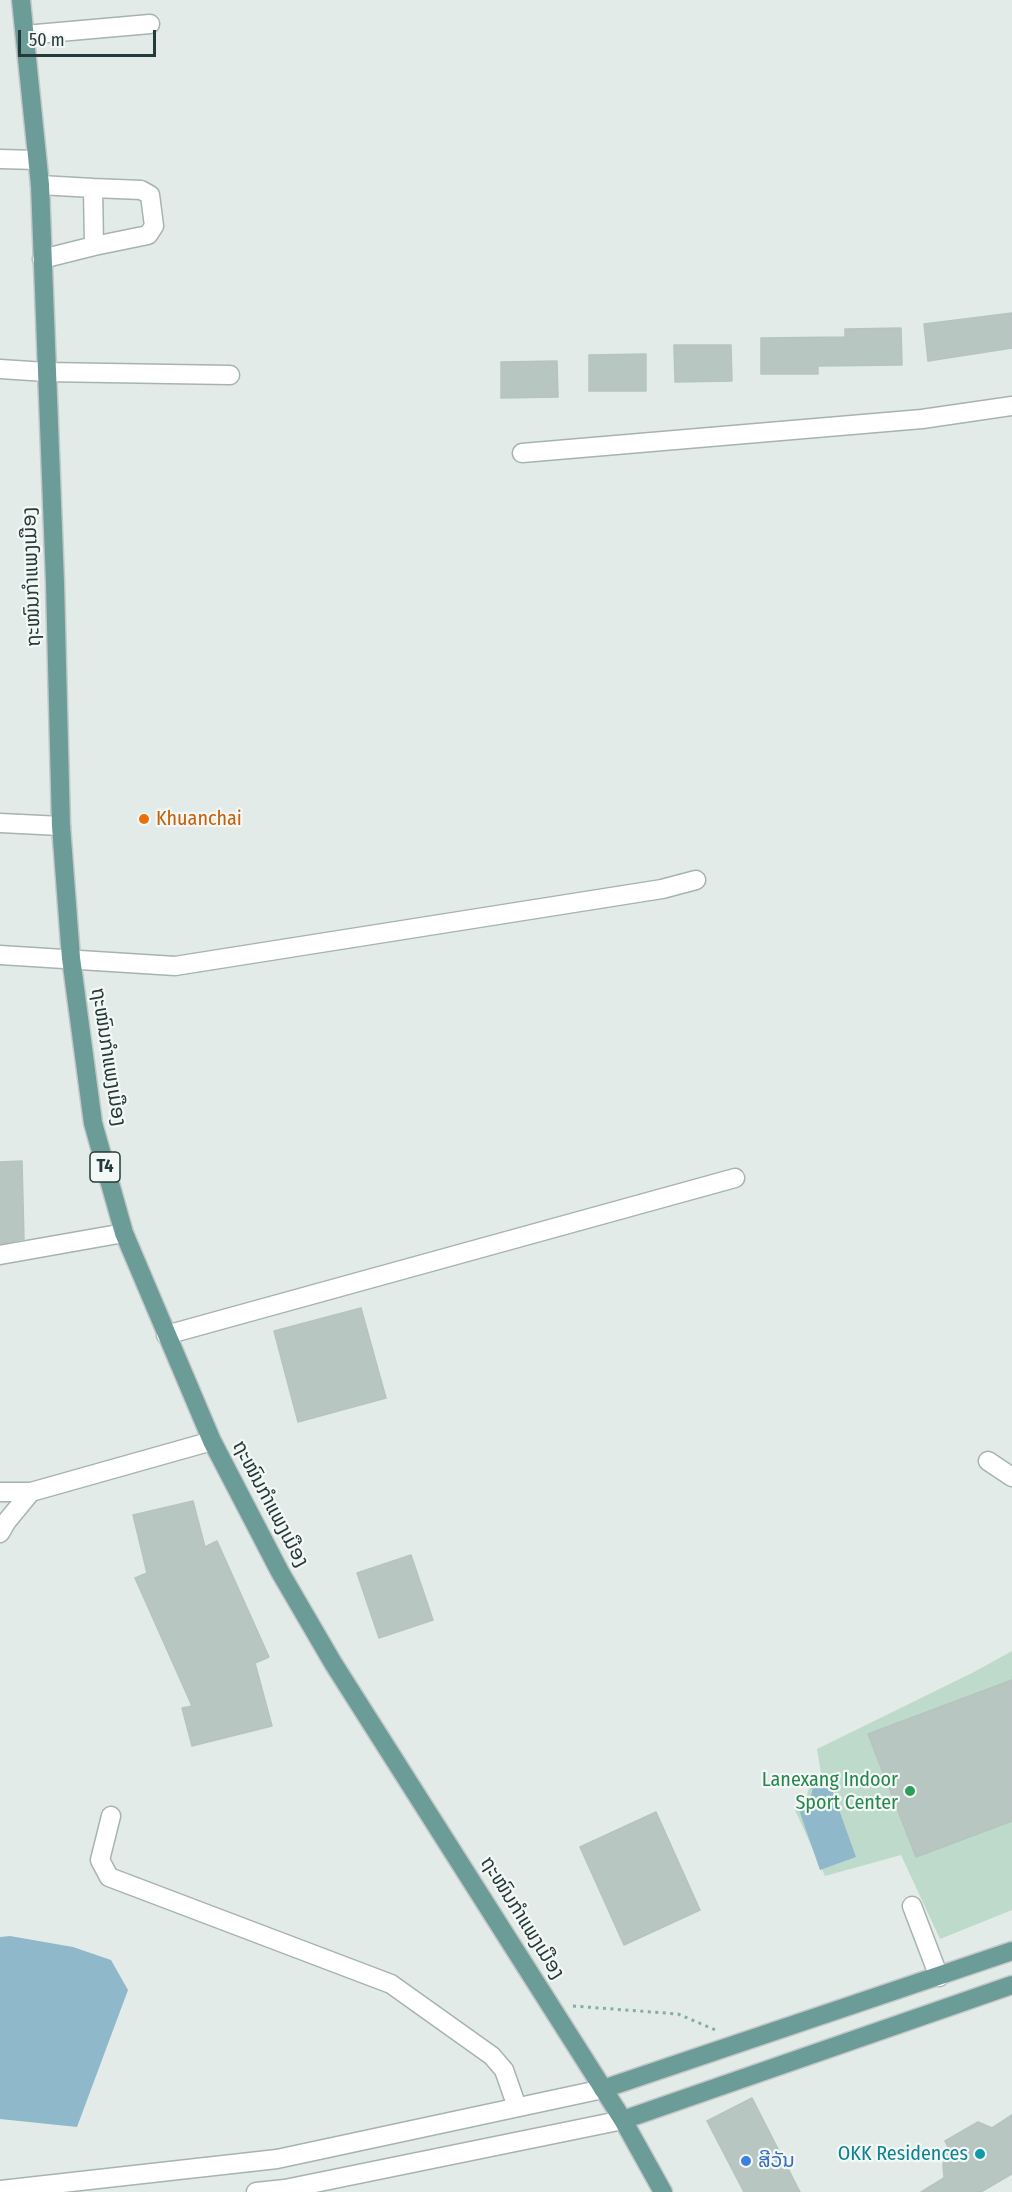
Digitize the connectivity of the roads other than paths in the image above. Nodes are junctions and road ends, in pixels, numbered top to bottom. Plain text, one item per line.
1 (21, 0) edge
2 (150, 24) dead end
3 (25, 35) junction
4 (0, 159) edge
5 (37, 160) junction
6 (40, 184) junction
7 (93, 188) junction
8 (94, 246) junction
9 (42, 259) junction
10 (0, 369) edge
11 (46, 372) junction
12 (230, 375) dead end
13 (1012, 406) edge
14 (522, 453) dead end
15 (0, 822) edge
16 (61, 826) junction
17 (696, 880) dead end
18 (0, 954) edge
19 (71, 958) junction
20 (735, 1178) dead end
21 (124, 1233) junction
22 (0, 1255) edge
23 (166, 1335) junction
24 (212, 1441) junction
25 (988, 1461) dead end
26 (1012, 1477) edge
27 (0, 1492) edge
28 (30, 1492) junction
29 (0, 1533) edge
30 (111, 1816) dead end
31 (912, 1906) dead end
32 (1012, 1951) edge
33 (939, 1977) junction
34 (1012, 1985) edge
35 (603, 2089) junction
36 (517, 2107) junction
37 (623, 2120) junction
38 (0, 2190) edge
39 (256, 2192) edge
40 (663, 2192) edge

1 - 3 main road, ຖະໜົນກຳແພງເມືອງ / T4
2 - 3 street
3 - 5 main road, ຖະໜົນກຳແພງເມືອງ / T4
4 - 5 street
5 - 6 main road, ຖະໜົນກຳແພງເມືອງ / T4
6 - 7 street
6 - 9 main road, ຖະໜົນກຳແພງເມືອງ / T4
7 - 8 street
7 - 8 street
8 - 9 street
9 - 11 main road, ຖະໜົນກຳແພງເມືອງ / T4
10 - 11 street
11 - 12 street
11 - 16 main road, ຖະໜົນກຳແພງເມືອງ / T4
13 - 14 street
15 - 16 street
16 - 19 main road, ຖະໜົນກຳແພງເມືອງ / T4
17 - 19 street
18 - 19 street
19 - 21 main road, ຖະໜົນກຳແພງເມືອງ / T4
20 - 23 street
21 - 22 street
21 - 23 main road, ຖະໜົນກຳແພງເມືອງ / T4
23 - 24 main road, ຖະໜົນກຳແພງເມືອງ / T4
24 - 28 street
24 - 35 main road, ຖະໜົນກຳແພງເມືອງ / T4
25 - 26 street
27 - 28 street
28 - 29 street
30 - 36 street
31 - 33 street
32 - 33 main road
33 - 35 main road
34 - 37 main road
35 - 36 street
35 - 37 main road, ຖະໜົນກຳແພງເມືອງ / T4
36 - 38 street
37 - 39 street
37 - 40 main road, ຖະໜົນກຳແພງເມືອງ / T4

